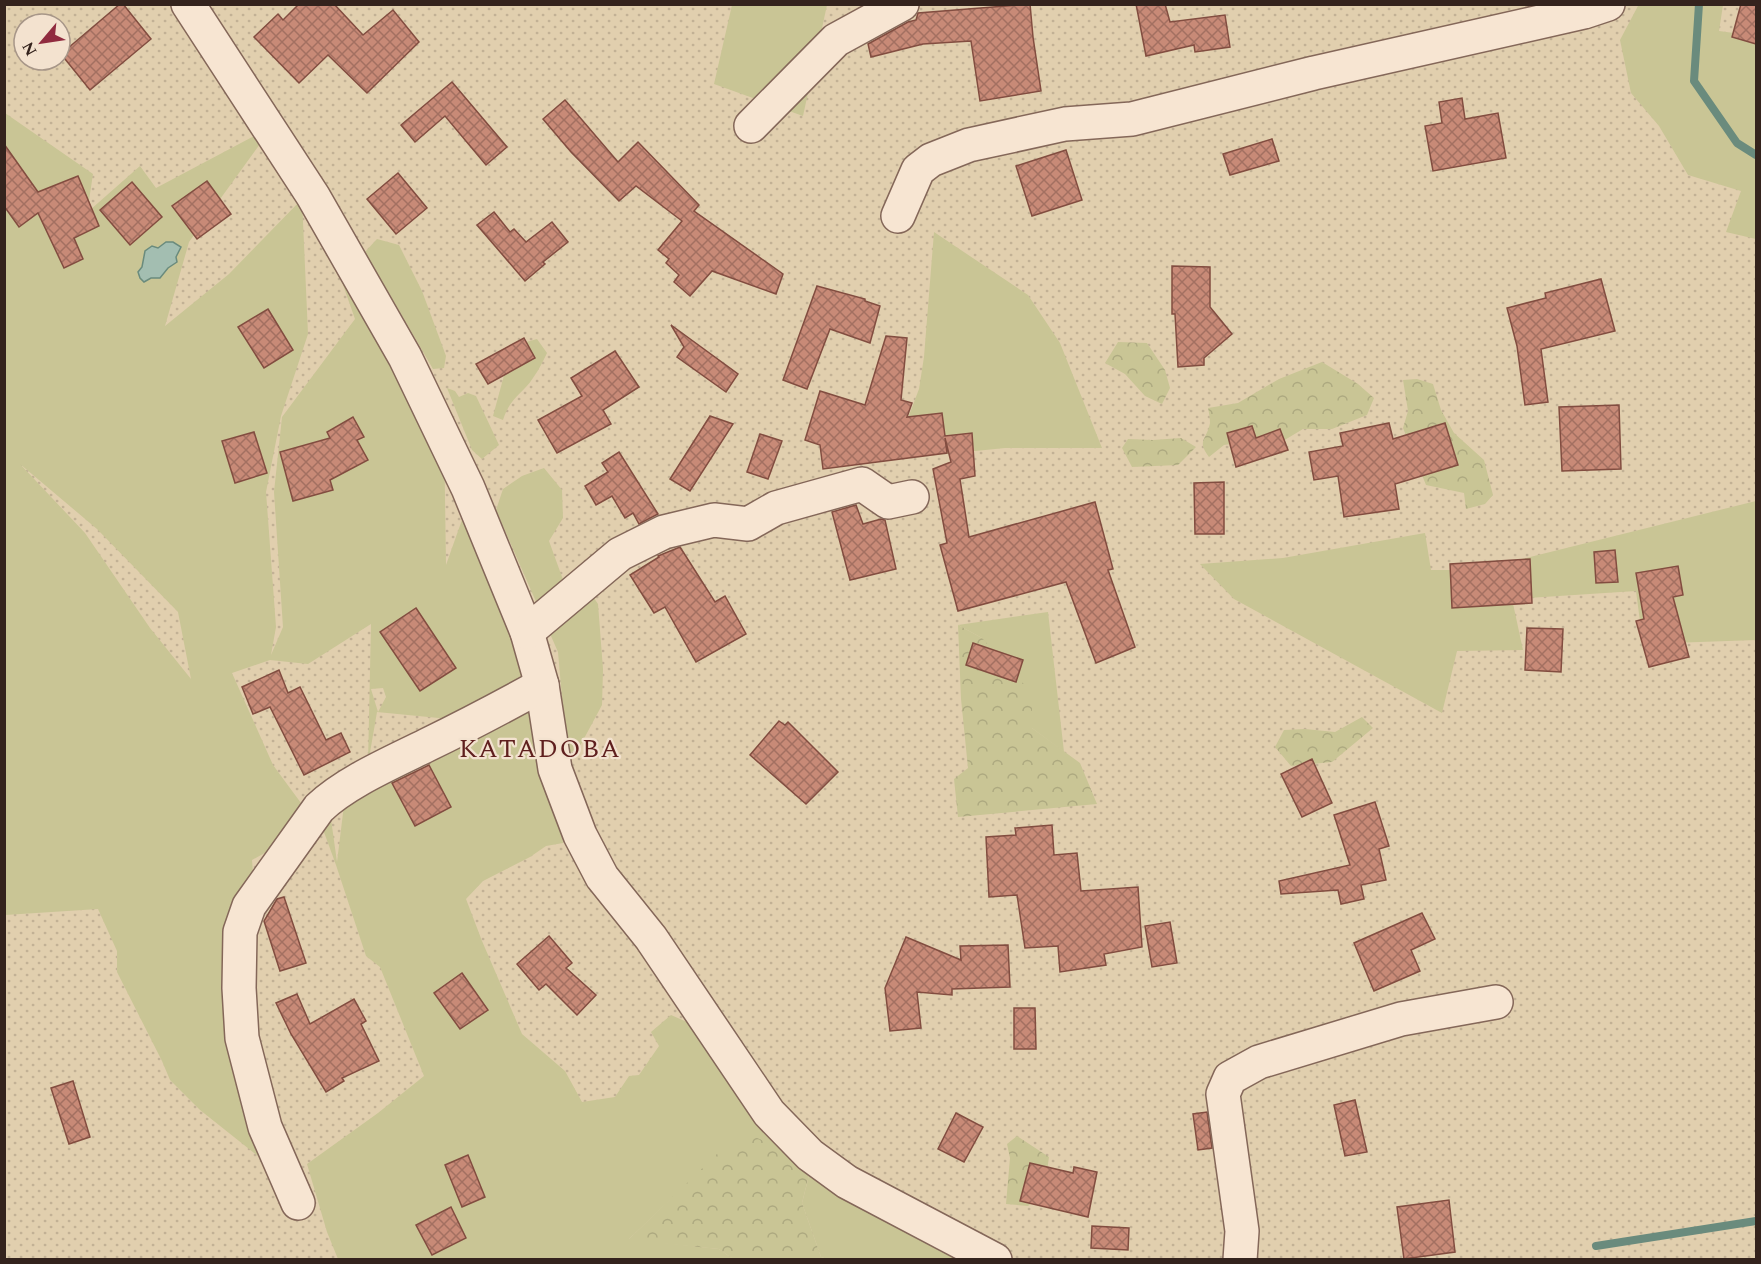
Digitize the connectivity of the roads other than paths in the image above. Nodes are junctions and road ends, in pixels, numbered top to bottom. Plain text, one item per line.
1 (188, 4) edge
2 (902, 4) edge
3 (1608, 4) edge
4 (751, 126) dead end
5 (898, 216) dead end
6 (912, 497) dead end
7 (527, 632) junction
8 (542, 685) junction
9 (1496, 1002) dead end
10 (298, 1203) dead end
11 (995, 1260) edge
12 (1240, 1260) edge

1 - 7 street
2 - 4 street
3 - 5 street
6 - 7 street
7 - 8 street
8 - 10 street
8 - 11 street
9 - 12 street

